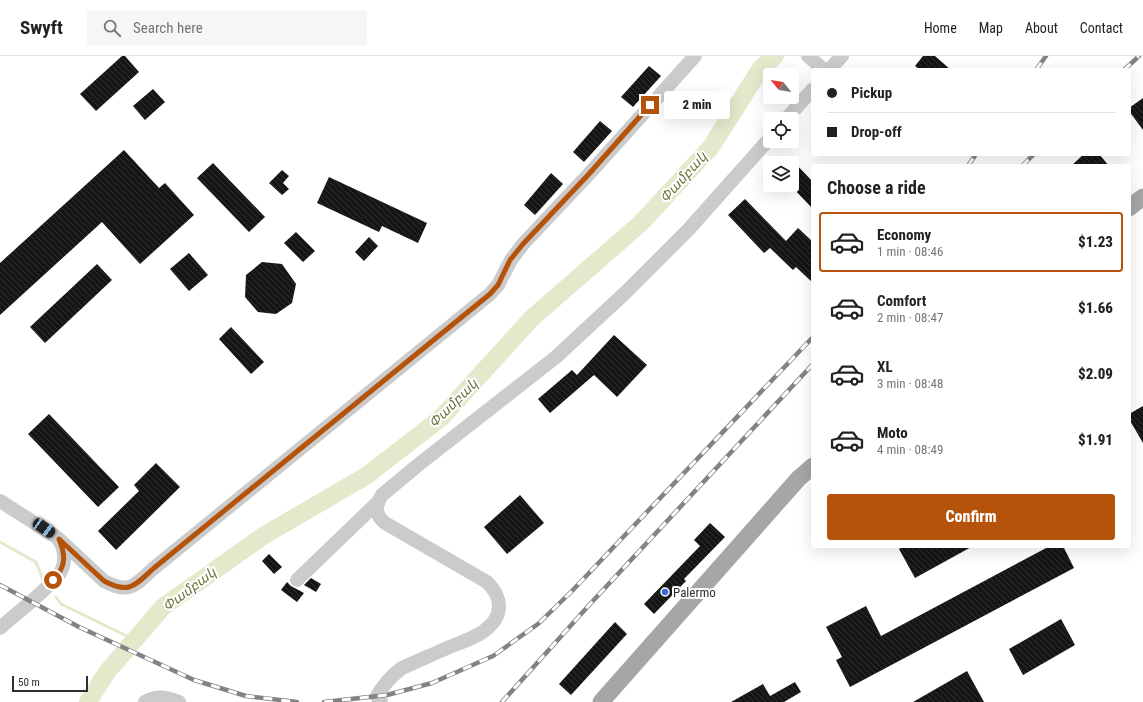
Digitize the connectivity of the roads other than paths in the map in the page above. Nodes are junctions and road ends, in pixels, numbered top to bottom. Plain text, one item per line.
1 (695, 56) edge
2 (842, 56) edge
3 (831, 68) edge
4 (811, 91) edge
5 (792, 112) edge
6 (763, 146) edge
7 (1143, 197) edge
8 (1131, 206) edge
9 (811, 468) edge
10 (0, 501) edge
11 (378, 502) junction
12 (59, 539) junction
13 (297, 580) dead end
14 (0, 628) edge
15 (145, 702) edge
16 (179, 702) edge
17 (380, 702) edge
18 (601, 702) edge

1 - 12 street
2 - 3 street
4 - 5 street
6 - 11 street
7 - 8 main road
9 - 18 main road
10 - 12 street
11 - 13 street
11 - 17 street
12 - 14 street
15 - 16 street

